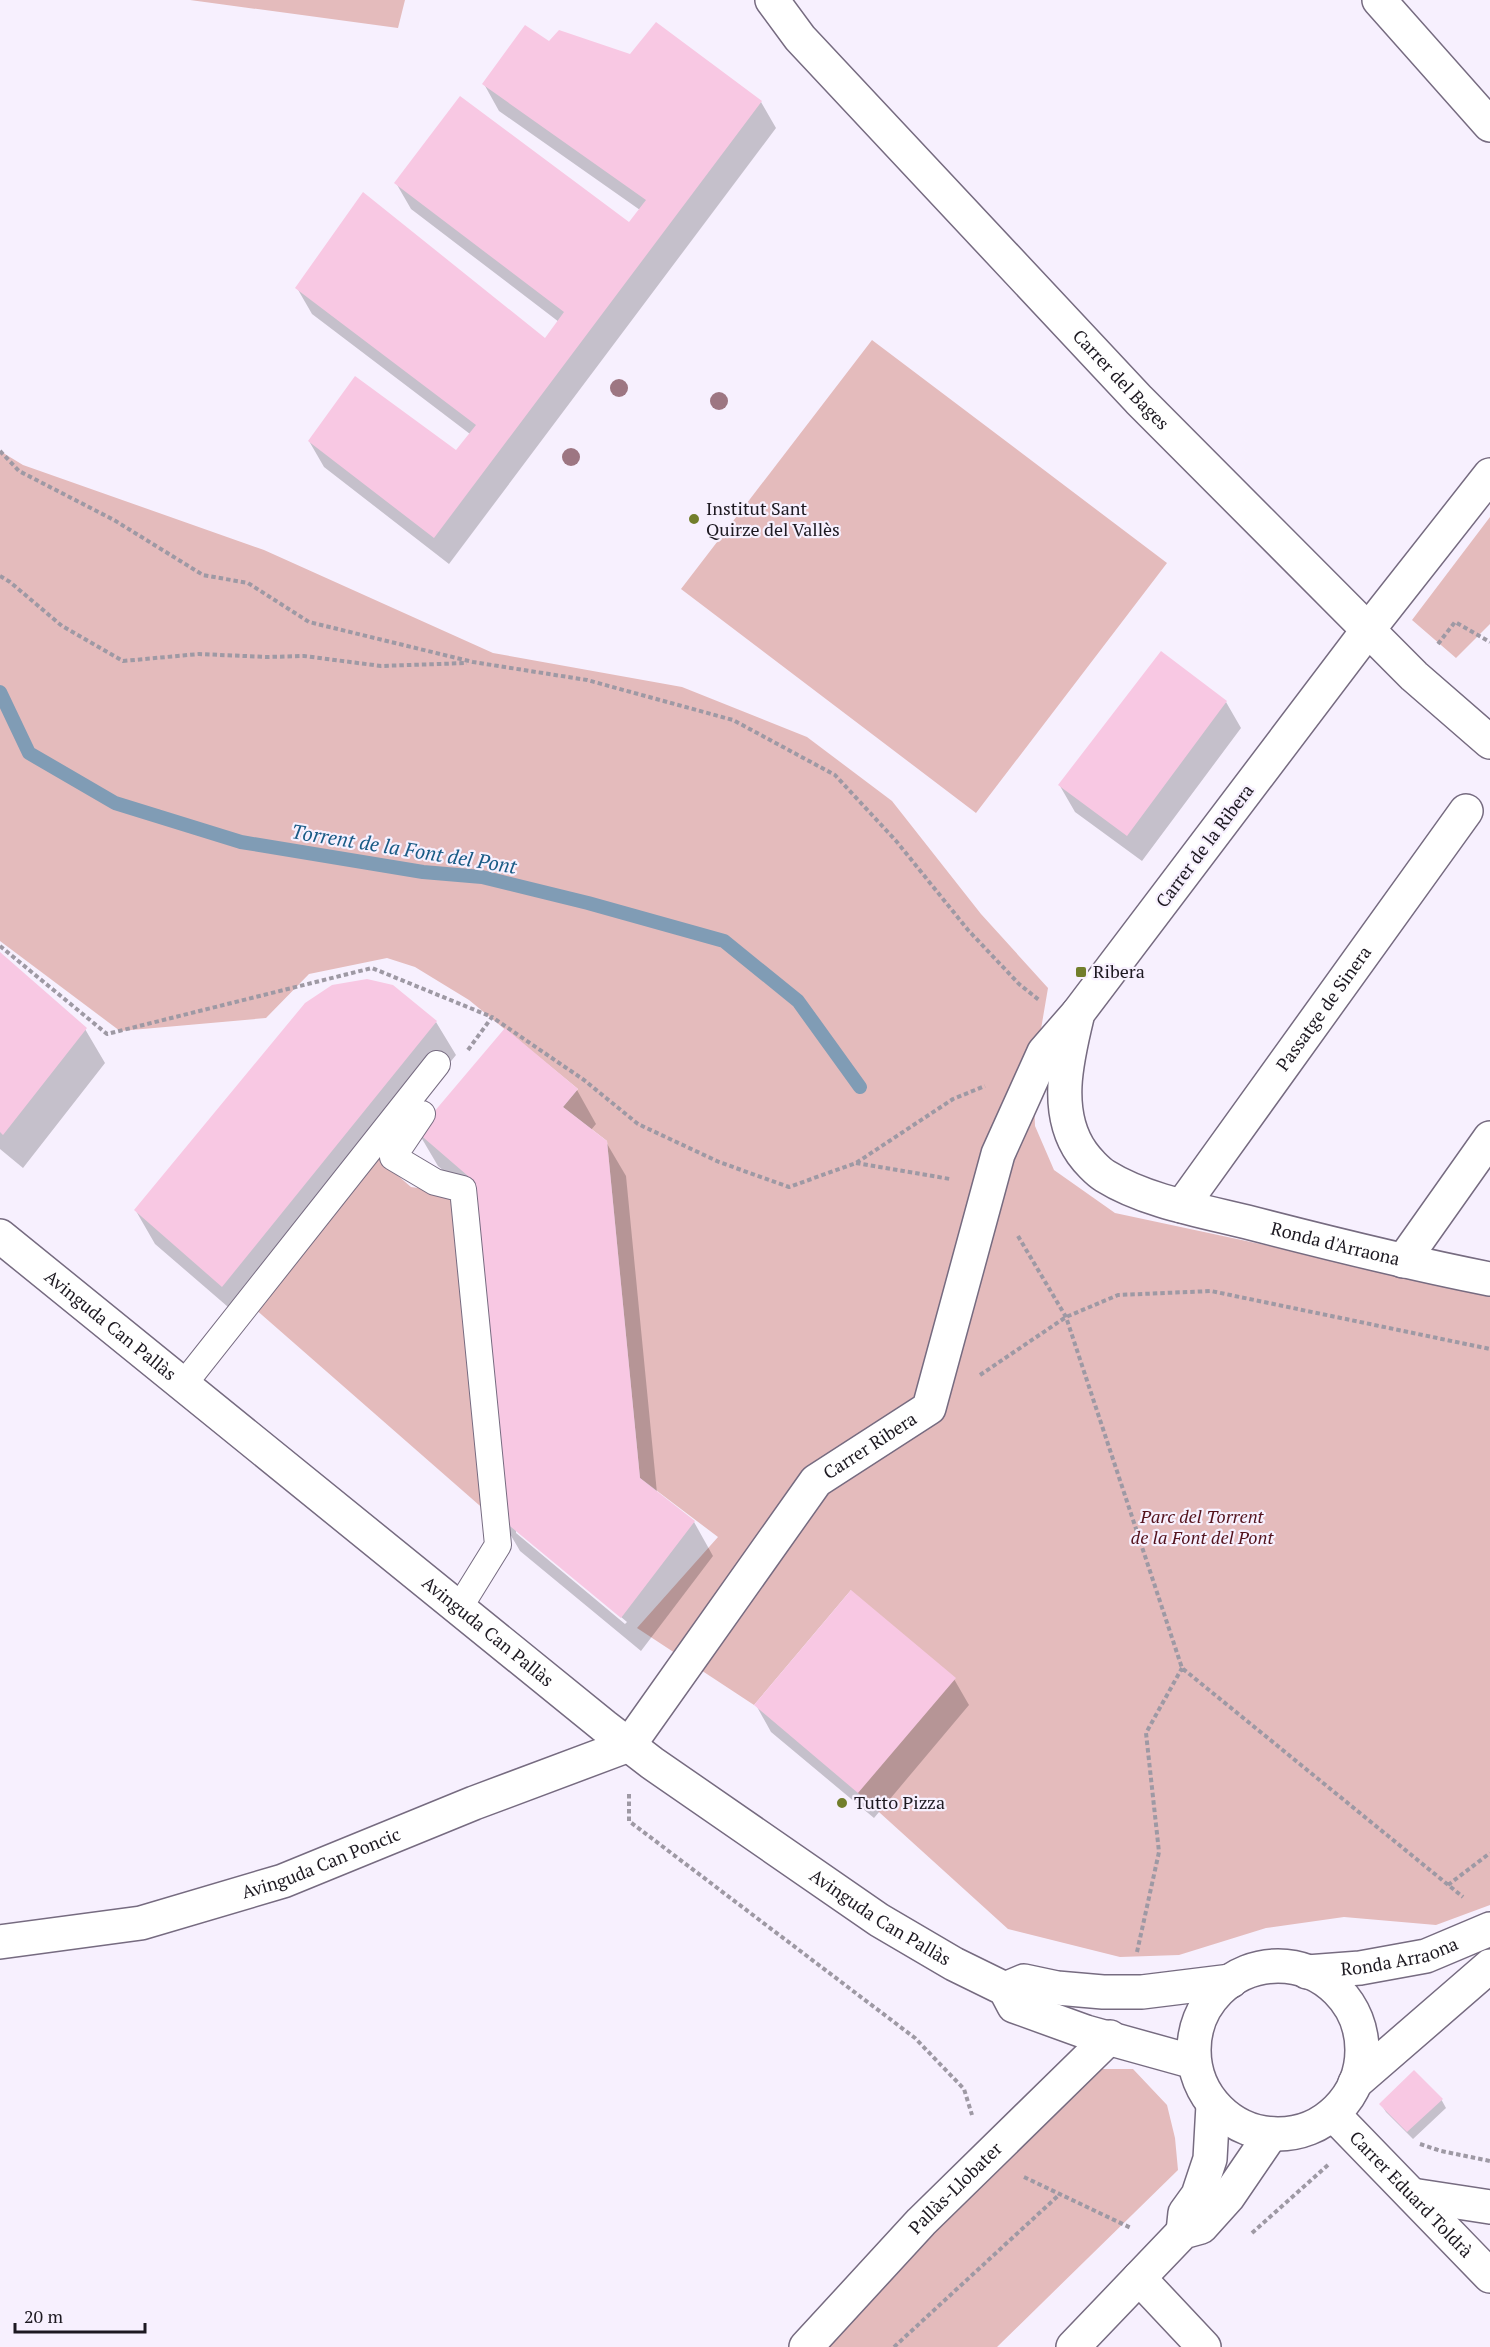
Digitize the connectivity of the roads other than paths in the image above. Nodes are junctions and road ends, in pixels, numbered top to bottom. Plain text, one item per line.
1 (772, 0) edge
2 (1379, 0) edge
3 (1490, 125) edge
4 (1490, 475) edge
5 (1368, 630) junction
6 (1490, 742) edge
7 (1466, 811) dead end
8 (1078, 1013) junction
9 (436, 1064) dead end
10 (422, 1114) dead end
11 (1490, 1138) edge
12 (1182, 1206) junction
13 (0, 1236) edge
14 (1403, 1262) junction
15 (1490, 1279) edge
16 (183, 1385) junction
17 (459, 1608) junction
18 (629, 1745) junction
19 (1490, 1929) edge
20 (0, 1942) edge
21 (1490, 1966) edge
22 (1307, 1972) junction
23 (1231, 1981) junction
24 (1005, 1989) junction
25 (1110, 2037) junction
26 (1194, 2062) junction
27 (1355, 2083) junction
28 (1214, 2105) junction
29 (1333, 2114) junction
30 (1271, 2134) junction
31 (1412, 2195) junction
32 (1490, 2207) edge
33 (1176, 2239) junction
34 (1490, 2276) edge
35 (1139, 2278) junction
36 (806, 2347) edge
37 (1073, 2347) edge
38 (1204, 2347) edge

1 - 5 street, Carrer del Bages
2 - 3 street
4 - 5 street, Carrer de la Ribera
5 - 6 street, Carrer del Bages
5 - 8 street, Carrer de la Ribera
7 - 12 street, Passatge de Sinera
8 - 12 street, Carrer de la Ribera
8 - 18 street, Carrer Ribera
9 - 16 lane
10 - 17 lane
11 - 14 street
12 - 14 street, Ronda d'Arraona
13 - 16 street, Avinguda Can Pallàs
14 - 15 street, Ronda d'Arraona
16 - 17 street, Avinguda Can Pallàs
17 - 18 street, Avinguda Can Pallàs
18 - 20 street, Avinguda Can Poncic
18 - 24 street, Avinguda Can Pallàs
19 - 22 street, Ronda Arraona
21 - 27 street, Ronda Arraona
22 - 23 street, Ronda Arraona
22 - 27 street, Ronda Arraona
23 - 24 street
23 - 26 street, Ronda Arraona
24 - 25 street, Avinguda Can Pallàs
25 - 26 street, Avinguda Can Pallàs
25 - 36 street, Pallàs-Llobater
26 - 28 street, Ronda Arraona
27 - 29 street, Ronda Arraona
28 - 30 street, Ronda Arraona
28 - 33 street
29 - 30 street, Ronda Arraona
29 - 31 street, Carrer Eduard Toldrà
30 - 33 street
31 - 32 street
31 - 34 street, Carrer Eduard Toldrà
33 - 35 street
35 - 37 street
35 - 38 street

